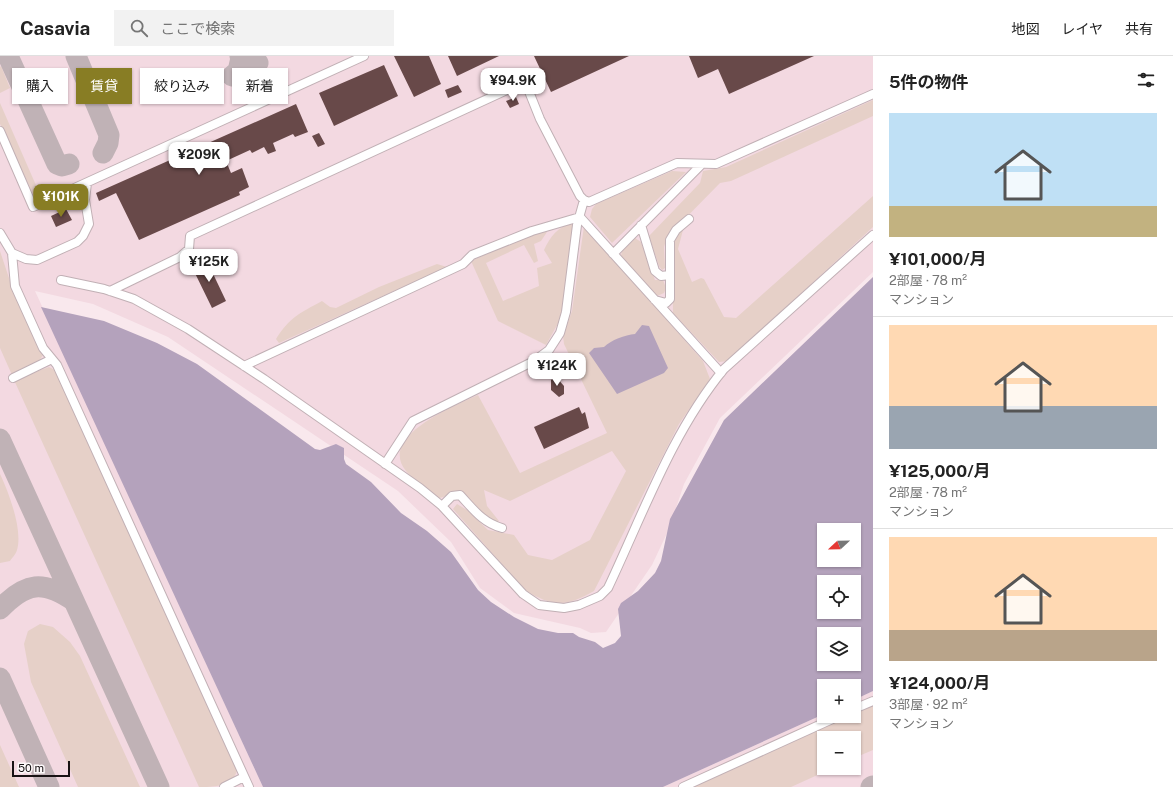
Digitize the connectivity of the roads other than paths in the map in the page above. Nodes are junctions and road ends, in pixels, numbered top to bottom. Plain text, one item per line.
1 (364, 56) edge
2 (873, 94) edge
3 (0, 131) edge
4 (702, 164) junction
5 (87, 183) junction
6 (584, 200) junction
7 (580, 217) junction
8 (690, 219) dead end
9 (641, 225) junction
10 (0, 233) edge
11 (873, 235) edge
12 (12, 253) junction
13 (613, 254) junction
14 (670, 275) junction
15 (61, 280) dead end
16 (110, 291) junction
17 (654, 299) junction
18 (52, 359) junction
19 (244, 366) junction
20 (721, 373) junction
21 (13, 378) dead end
22 (385, 464) junction
23 (442, 506) junction
24 (502, 528) dead end
25 (873, 701) edge
26 (861, 706) edge
27 (824, 723) edge
28 (244, 778) junction
29 (224, 787) edge
30 (249, 787) edge
31 (683, 787) edge

1 - 5 lane
2 - 4 lane
3 - 5 lane
4 - 6 lane
4 - 9 lane
5 - 12 lane
6 - 7 lane
6 - 16 lane
7 - 13 lane
7 - 19 lane
7 - 22 lane
8 - 14 lane
9 - 13 lane
9 - 14 lane
10 - 12 lane
11 - 20 lane
12 - 18 lane
13 - 17 lane
14 - 17 lane
15 - 16 lane
16 - 19 lane
17 - 20 lane
18 - 21 lane
18 - 28 lane
19 - 22 lane
20 - 23 lane
22 - 23 lane
23 - 24 lane
25 - 26 lane
27 - 31 lane
28 - 29 lane
28 - 30 lane

